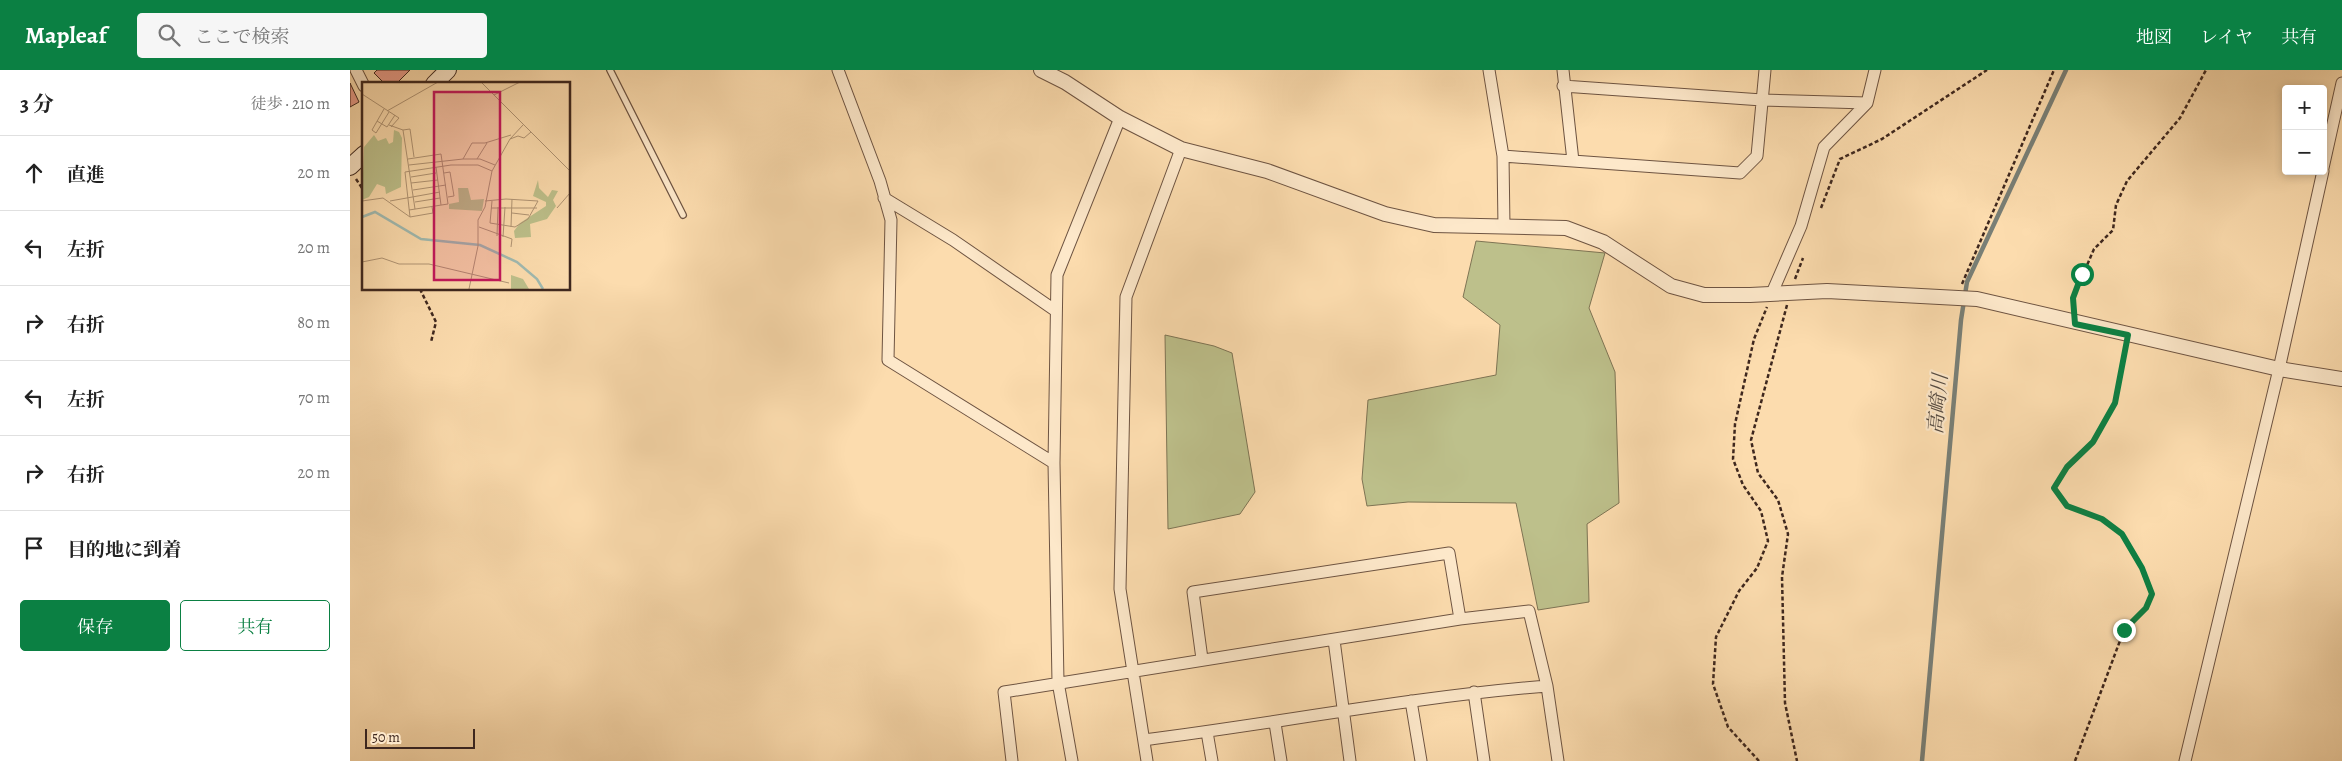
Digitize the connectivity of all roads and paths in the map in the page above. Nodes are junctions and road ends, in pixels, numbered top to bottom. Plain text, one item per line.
1 (356, 70) edge
2 (448, 70) edge
3 (610, 70) edge
4 (838, 70) edge
5 (1041, 70) edge
6 (1489, 70) edge
7 (1563, 70) edge
8 (1764, 70) edge
9 (1875, 70) edge
10 (1987, 70) edge
11 (2054, 70) edge
12 (2206, 70) edge
13 (362, 82) edge
14 (436, 82) edge
15 (2342, 83) edge
16 (1563, 86) junction
17 (1762, 100) junction
18 (1868, 104) junction
19 (1120, 118) junction
20 (1181, 149) junction
21 (2327, 152) edge
22 (362, 156) edge
23 (1502, 156) junction
24 (1573, 161) junction
25 (350, 168) edge
26 (2322, 175) edge
27 (884, 198) junction
28 (1819, 213) dead end
29 (682, 215) dead end
30 (1504, 227) junction
31 (1803, 257) dead end
32 (420, 290) edge
33 (1790, 292) junction
34 (1772, 293) junction
35 (1957, 297) junction
36 (1056, 311) junction
37 (2075, 324) junction
38 (2128, 335) junction
39 (431, 342) dead end
40 (2279, 369) junction
41 (2342, 380) edge
42 (1054, 463) junction
43 (1460, 619) junction
44 (1334, 640) junction
45 (1202, 659) junction
46 (1133, 670) junction
47 (1058, 682) junction
48 (1547, 686) junction
49 (1474, 692) junction
50 (1411, 701) junction
51 (1343, 712) junction
52 (1275, 723) junction
53 (1207, 732) junction
54 (1144, 740) junction
55 (1012, 761) edge
56 (1072, 761) edge
57 (1147, 761) edge
58 (1212, 761) edge
59 (1281, 761) edge
60 (1350, 761) edge
61 (1421, 761) edge
62 (1484, 761) edge
63 (1558, 761) edge
64 (1759, 761) edge
65 (1797, 761) edge
66 (2075, 761) edge
67 (2185, 761) edge

1 - 13 street
2 - 14 main road
3 - 29 lane
4 - 27 street
5 - 19 street
6 - 23 street
7 - 16 street
8 - 17 street
9 - 18 street
10 - 28 path
11 - 35 path
12 - 37 path
15 - 21 street
16 - 17 street
16 - 24 street
17 - 18 street
17 - 24 street
18 - 34 street
19 - 20 street
19 - 36 street
20 - 30 street
20 - 46 street
22 - 25 main road
23 - 24 street
23 - 30 street
26 - 40 street
27 - 36 street
27 - 42 street
30 - 34 street
31 - 33 path
32 - 39 path
33 - 34 street
33 - 35 street
33 - 65 path
34 - 64 path
35 - 37 street
36 - 42 street
37 - 38 street
38 - 40 street
38 - 66 path
40 - 41 street
40 - 67 street
42 - 47 street
43 - 44 street
43 - 45 street
43 - 48 street
44 - 45 street
44 - 51 street
45 - 46 street
46 - 47 street
46 - 54 street
47 - 55 street
47 - 56 street
48 - 49 street
48 - 63 street
49 - 50 street
49 - 62 street
50 - 51 street
50 - 61 street
51 - 52 street
51 - 60 street
52 - 53 street
52 - 59 street
53 - 54 street
53 - 58 street
54 - 57 street

